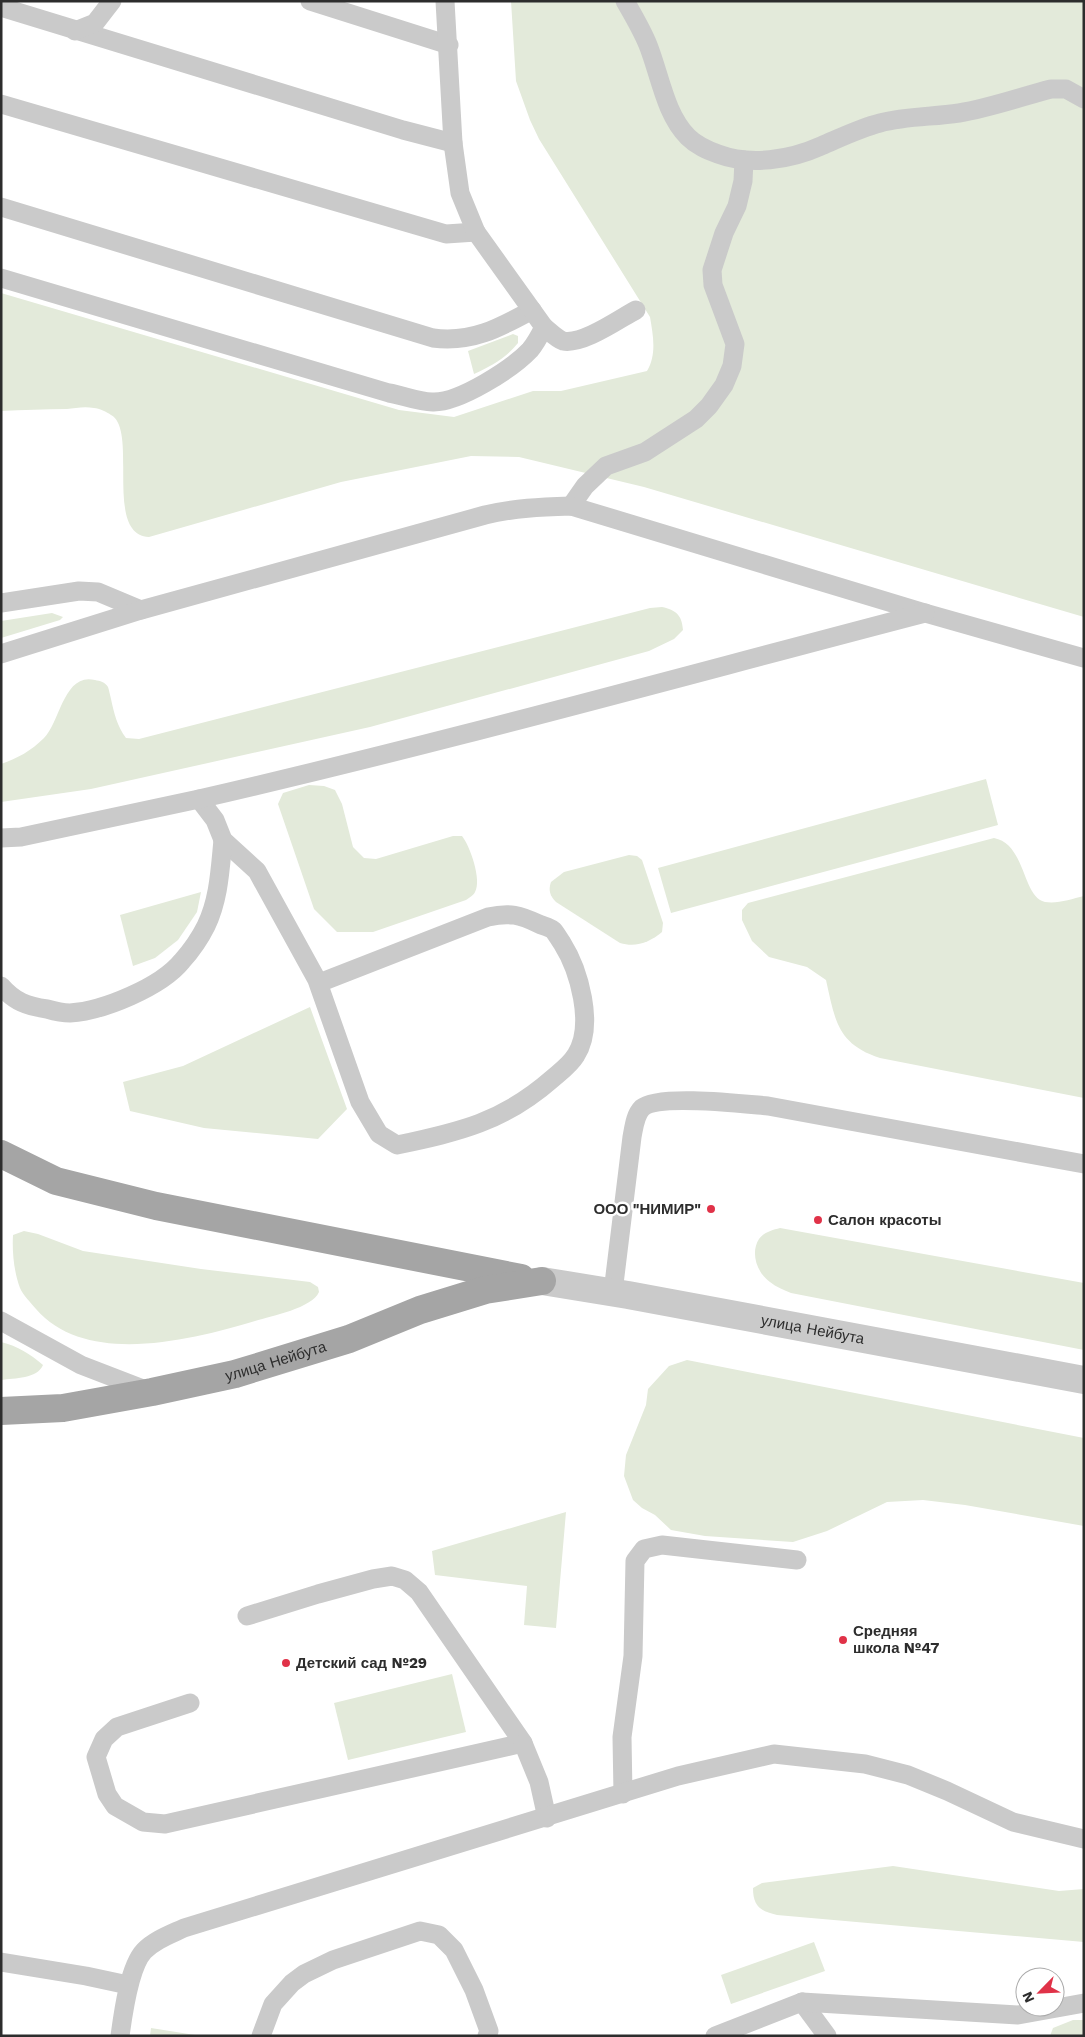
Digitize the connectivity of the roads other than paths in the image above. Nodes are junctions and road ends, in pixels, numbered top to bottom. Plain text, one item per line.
1 (112, 1) edge
2 (310, 1) edge
3 (445, 1) edge
4 (625, 1) edge
5 (1, 7) edge
6 (75, 31) junction
7 (449, 45) junction
8 (1084, 99) edge
9 (1, 104) edge
10 (453, 143) junction
11 (744, 160) junction
12 (1, 207) edge
13 (476, 232) junction
14 (1, 278) edge
15 (532, 310) junction
16 (636, 310) dead end
17 (544, 327) junction
18 (571, 506) junction
19 (1, 604) edge
20 (141, 610) junction
21 (924, 613) junction
22 (1, 654) edge
23 (1084, 658) edge
24 (199, 799) junction
25 (1, 838) edge
26 (223, 840) junction
27 (318, 983) junction
28 (1, 986) edge
29 (1, 1154) edge
30 (1084, 1164) edge
31 (542, 1281) junction
32 (613, 1292) junction
33 (1, 1321) edge
34 (1084, 1380) edge
35 (152, 1392) junction
36 (1, 1411) edge
37 (796, 1560) dead end
38 (247, 1616) dead end
39 (190, 1703) dead end
40 (523, 1742) junction
41 (624, 1794) junction
42 (547, 1818) junction
43 (1084, 1839) edge
44 (1, 1962) edge
45 (128, 1985) junction
46 (802, 2002) junction
47 (1084, 2003) edge
48 (120, 2036) edge
49 (261, 2036) edge
50 (487, 2036) edge
51 (715, 2036) edge
52 (827, 2036) edge

1 - 6 lane
2 - 7 lane
3 - 7 lane
4 - 11 lane
5 - 6 lane
6 - 10 lane
7 - 10 lane
8 - 11 lane
9 - 13 lane
10 - 13 lane
11 - 18 lane
12 - 15 lane
13 - 15 lane
14 - 17 lane
15 - 17 lane
16 - 17 lane
18 - 20 lane
18 - 21 lane
19 - 20 lane
20 - 22 lane
21 - 23 lane
21 - 24 lane
24 - 25 lane
24 - 26 lane
26 - 27 lane
26 - 28 lane
27 - 27 lane
29 - 31 main road, улица Нейбута
30 - 32 lane
31 - 32 street, улица Нейбута
31 - 35 main road, улица Нейбута
32 - 34 street, улица Нейбута
33 - 35 lane
35 - 36 main road, улица Нейбута
37 - 41 lane
38 - 40 lane
39 - 40 lane
40 - 42 lane
41 - 42 lane
41 - 43 lane
42 - 45 lane
44 - 45 lane
45 - 48 lane
46 - 47 lane
46 - 51 lane
46 - 52 lane
49 - 50 lane

